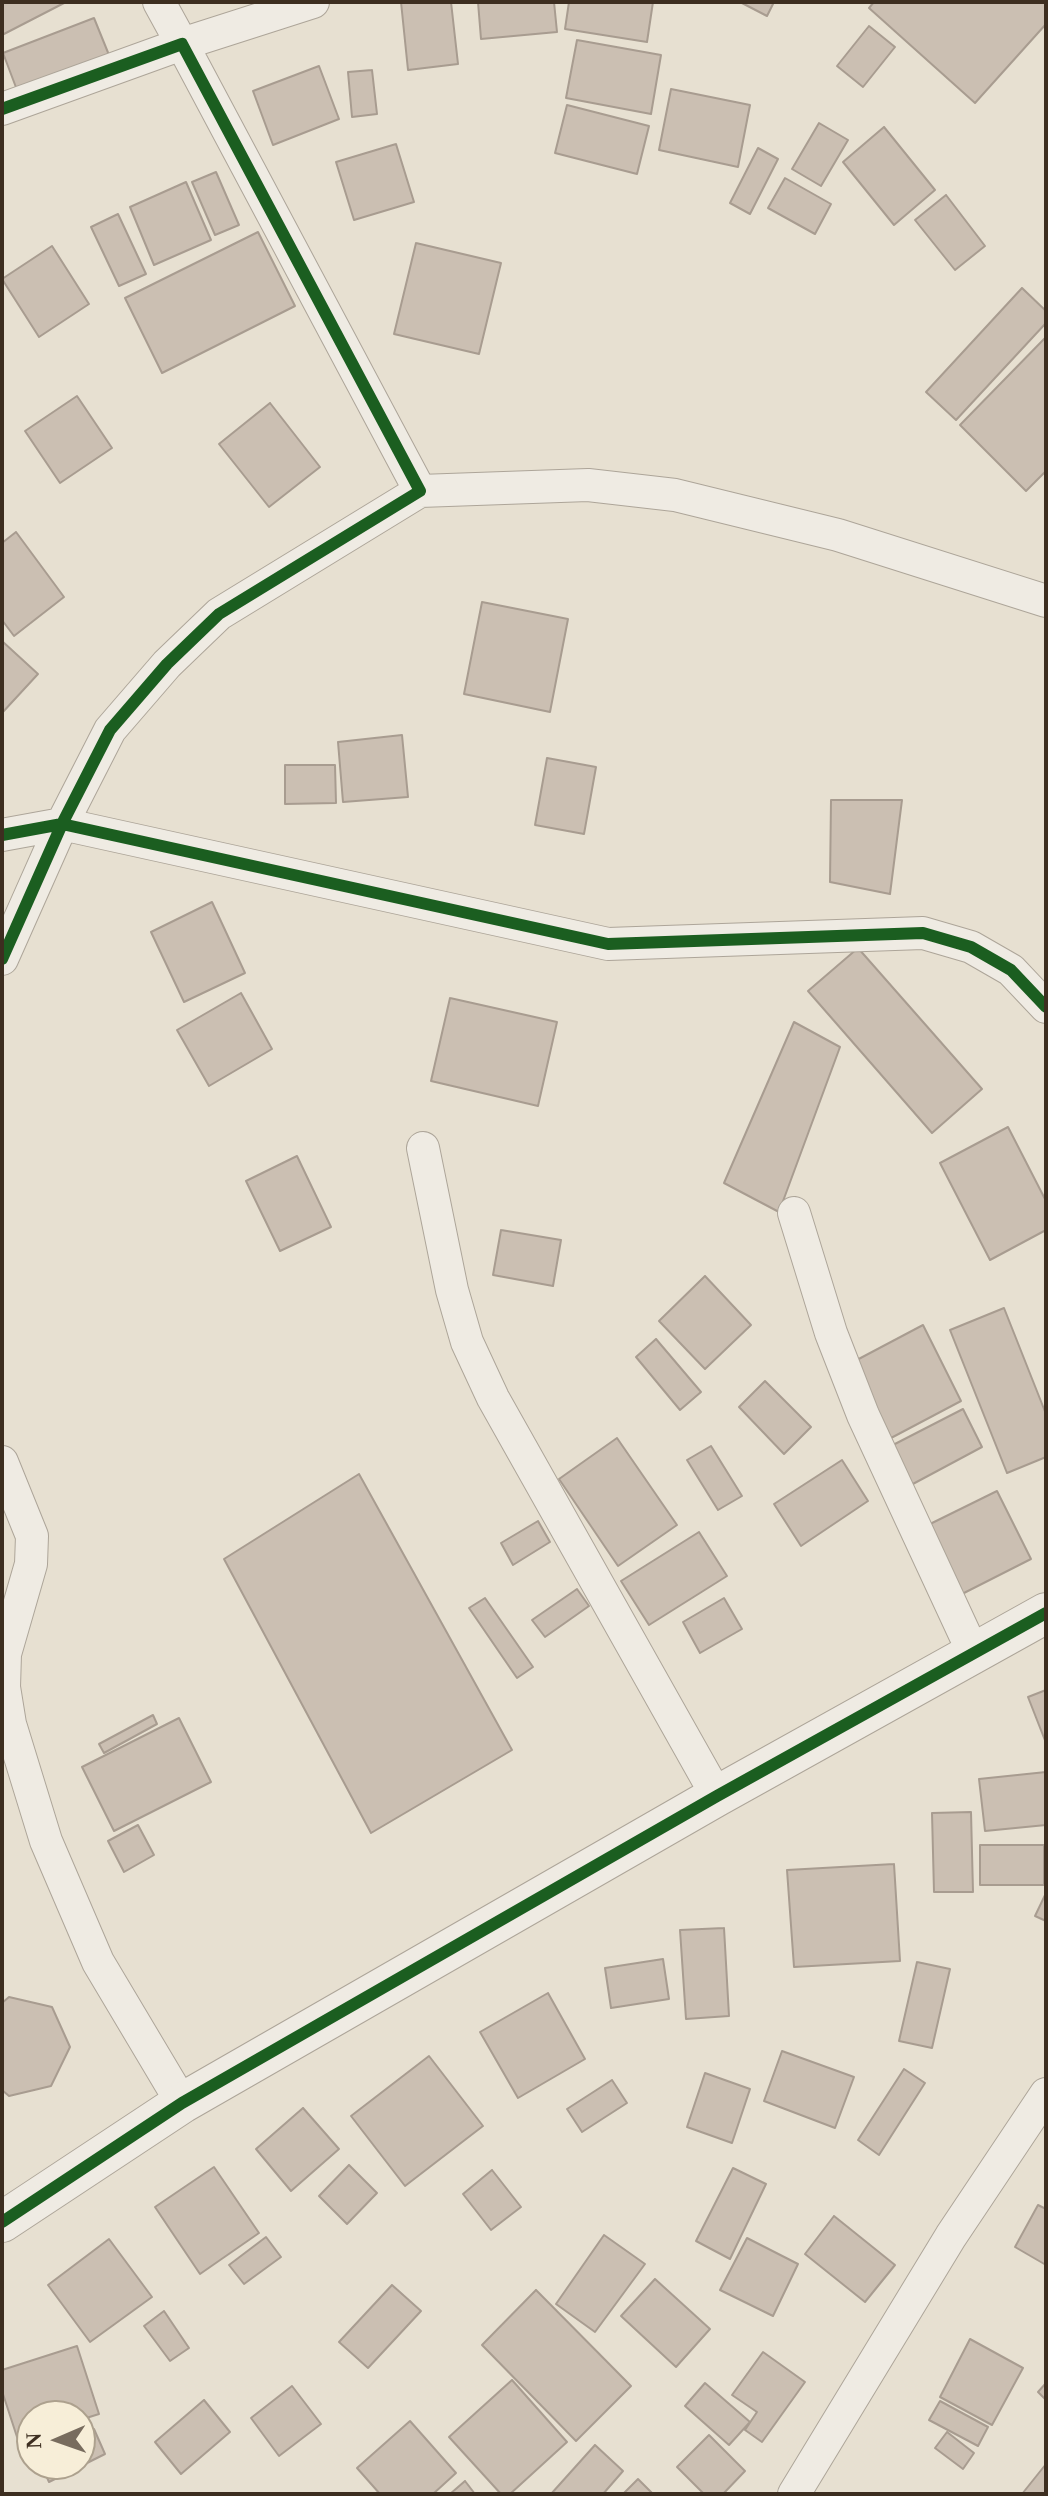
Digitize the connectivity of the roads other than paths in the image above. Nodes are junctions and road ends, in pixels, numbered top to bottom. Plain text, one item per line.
1 (159, 2) edge
2 (313, 2) edge
3 (182, 44) junction
4 (2, 109) edge
5 (420, 491) junction
6 (1046, 601) edge
7 (62, 824) junction
8 (2, 835) edge
9 (2, 959) edge
10 (1046, 1007) edge
11 (423, 1148) dead end
12 (794, 1213) dead end
13 (2, 1462) edge
14 (1046, 1613) edge
15 (973, 1652) junction
16 (717, 1796) junction
17 (1046, 2094) edge
18 (182, 2103) junction
19 (2, 2222) edge
20 (794, 2494) edge

1 - 3 street
2 - 3 street
3 - 4 street
3 - 5 street
5 - 6 street
5 - 7 street
7 - 8 street
7 - 9 street
7 - 10 street
11 - 16 street
12 - 15 street
13 - 18 street
14 - 15 street
15 - 16 street
16 - 18 street
17 - 20 street
18 - 19 street

